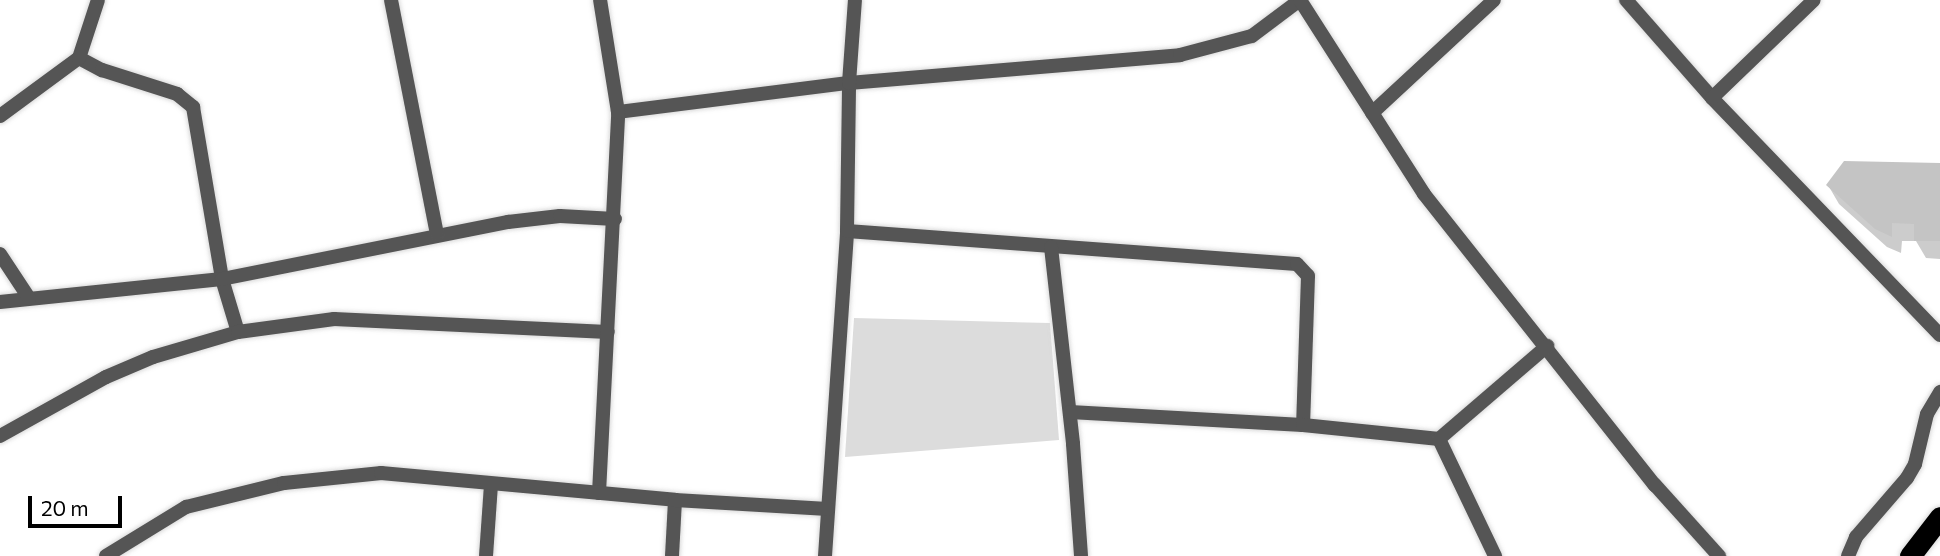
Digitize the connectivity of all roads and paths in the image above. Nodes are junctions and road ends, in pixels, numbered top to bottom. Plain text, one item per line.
1 (98, 0) edge
2 (391, 0) edge
3 (600, 0) edge
4 (855, 0) edge
5 (1300, 0) edge
6 (1494, 0) edge
7 (1626, 0) edge
8 (1814, 0) edge
9 (79, 58) junction
10 (849, 83) junction
11 (1713, 98) junction
12 (618, 112) junction
13 (1372, 113) junction
14 (0, 116) edge
15 (615, 219) junction
16 (847, 231) junction
17 (437, 234) junction
18 (1051, 247) junction
19 (0, 254) edge
20 (222, 279) junction
21 (29, 298) junction
22 (0, 302) edge
23 (238, 332) junction
24 (608, 332) junction
25 (1940, 335) edge
26 (1546, 346) junction
27 (1940, 393) edge
28 (1070, 412) junction
29 (1303, 425) junction
30 (0, 436) edge
31 (1439, 439) junction
32 (491, 485) junction
33 (600, 493) junction
34 (675, 500) junction
35 (828, 509) junction
36 (1940, 517) edge
37 (106, 556) edge
38 (486, 556) edge
39 (672, 556) edge
40 (825, 556) edge
41 (1081, 556) edge
42 (1495, 556) edge
43 (1719, 556) edge
44 (1848, 556) edge
45 (1910, 556) edge

1 - 9 street
2 - 17 street
3 - 12 street
4 - 10 street
5 - 10 street
5 - 13 street
6 - 13 street
7 - 11 street
8 - 11 street
9 - 14 street
9 - 20 street
10 - 12 street
10 - 16 street
11 - 25 street
12 - 15 street
13 - 26 street
15 - 17 street
15 - 24 street
16 - 18 street
16 - 35 street
17 - 20 street
18 - 28 street
18 - 29 street
19 - 21 street
20 - 21 street
20 - 23 street
21 - 22 street
23 - 24 street
23 - 30 street
24 - 33 street
26 - 31 street
26 - 43 street
27 - 44 street
28 - 29 street
28 - 41 street
29 - 31 street
31 - 42 street
32 - 33 street
32 - 37 street
32 - 38 street
33 - 34 street
34 - 35 street
34 - 39 street
35 - 40 street
36 - 45 highway

